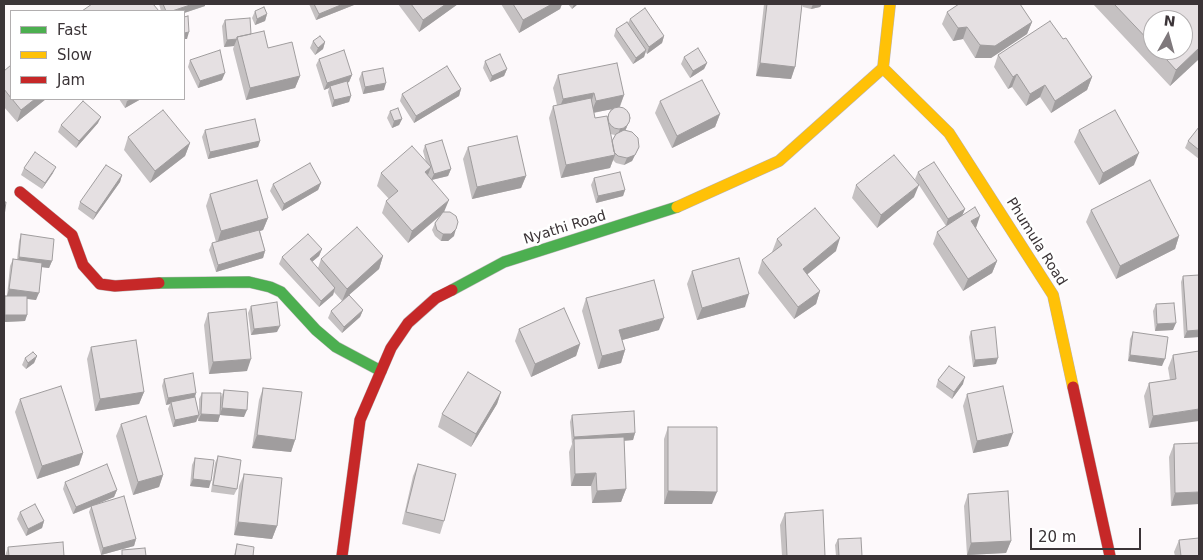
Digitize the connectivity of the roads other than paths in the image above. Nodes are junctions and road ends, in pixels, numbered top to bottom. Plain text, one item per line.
1 (890, 4) edge
2 (882, 68) junction
3 (20, 192) dead end
4 (381, 371) junction
5 (342, 556) edge
6 (1110, 556) edge

1 - 2 street
2 - 4 street, Nyathi Road
2 - 6 street, Phumula Road
3 - 4 street
4 - 5 street, Nyathi Road

